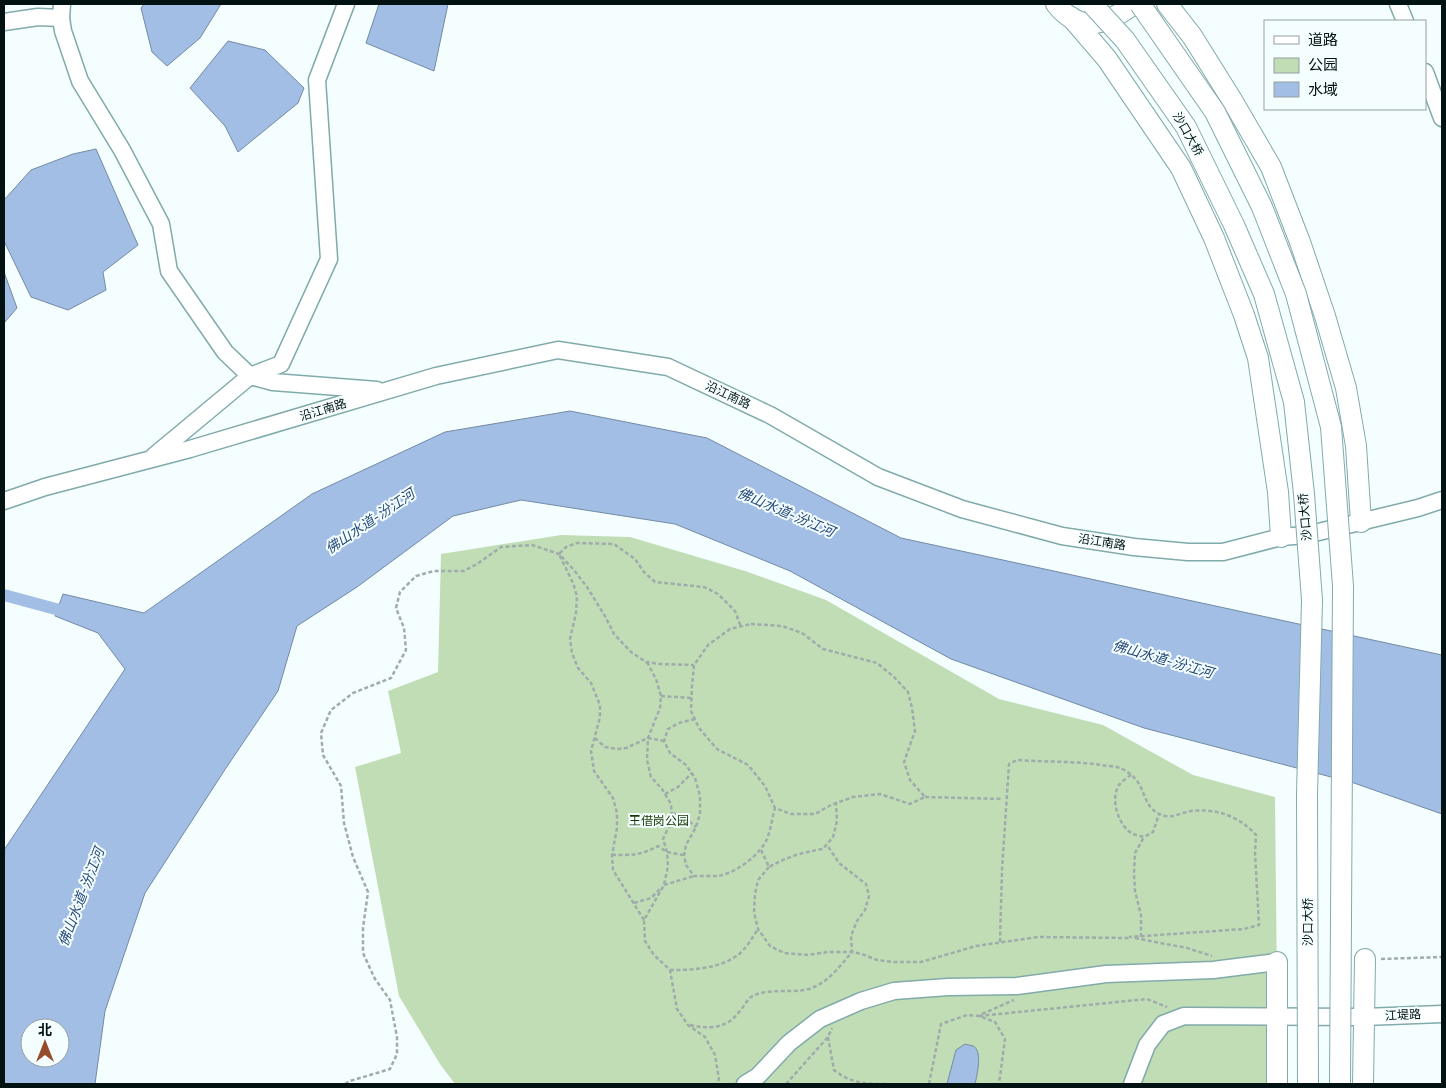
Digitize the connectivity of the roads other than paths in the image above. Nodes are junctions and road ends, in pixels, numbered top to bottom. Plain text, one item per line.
1 (346, 4) edge
2 (1056, 4) edge
3 (1092, 4) edge
4 (1132, 4) edge
5 (1140, 4) edge
6 (1167, 4) edge
7 (1398, 4) edge
8 (62, 11) edge
9 (1071, 18) junction
10 (1405, 20) edge
11 (4, 22) edge
12 (1426, 75) edge
13 (1442, 118) edge
14 (250, 376) junction
15 (387, 391) junction
16 (150, 460) junction
17 (1442, 500) edge
18 (4, 501) edge
19 (1361, 522) junction
20 (1281, 537) junction
21 (1365, 959) dead end
22 (1277, 962) joint
23 (1442, 1014) edge
24 (1277, 1017) junction
25 (1364, 1017) junction
26 (746, 1084) edge
27 (1132, 1084) edge
28 (1277, 1084) edge
29 (1308, 1084) edge
30 (1340, 1084) edge
31 (1363, 1084) edge

1 - 14 street
2 - 9 main road
3 - 29 main road, 沙口大桥, bridge
4 - 9 main road
5 - 30 main road, bridge
6 - 19 main road
7 - 10 street
8 - 11 street
8 - 14 street
9 - 20 main road
12 - 13 street
14 - 15 street
14 - 16 street
15 - 16 street, 沿江南路
15 - 20 street, 沿江南路
16 - 18 street, 沿江南路
17 - 19 street, 沿江南路
19 - 20 street, 沿江南路
21 - 25 main road
22 - 24 main road
22 - 26 street
23 - 25 street, 江堤路
24 - 25 street, 江堤路
24 - 27 street, 江堤路
24 - 28 main road
25 - 31 main road

